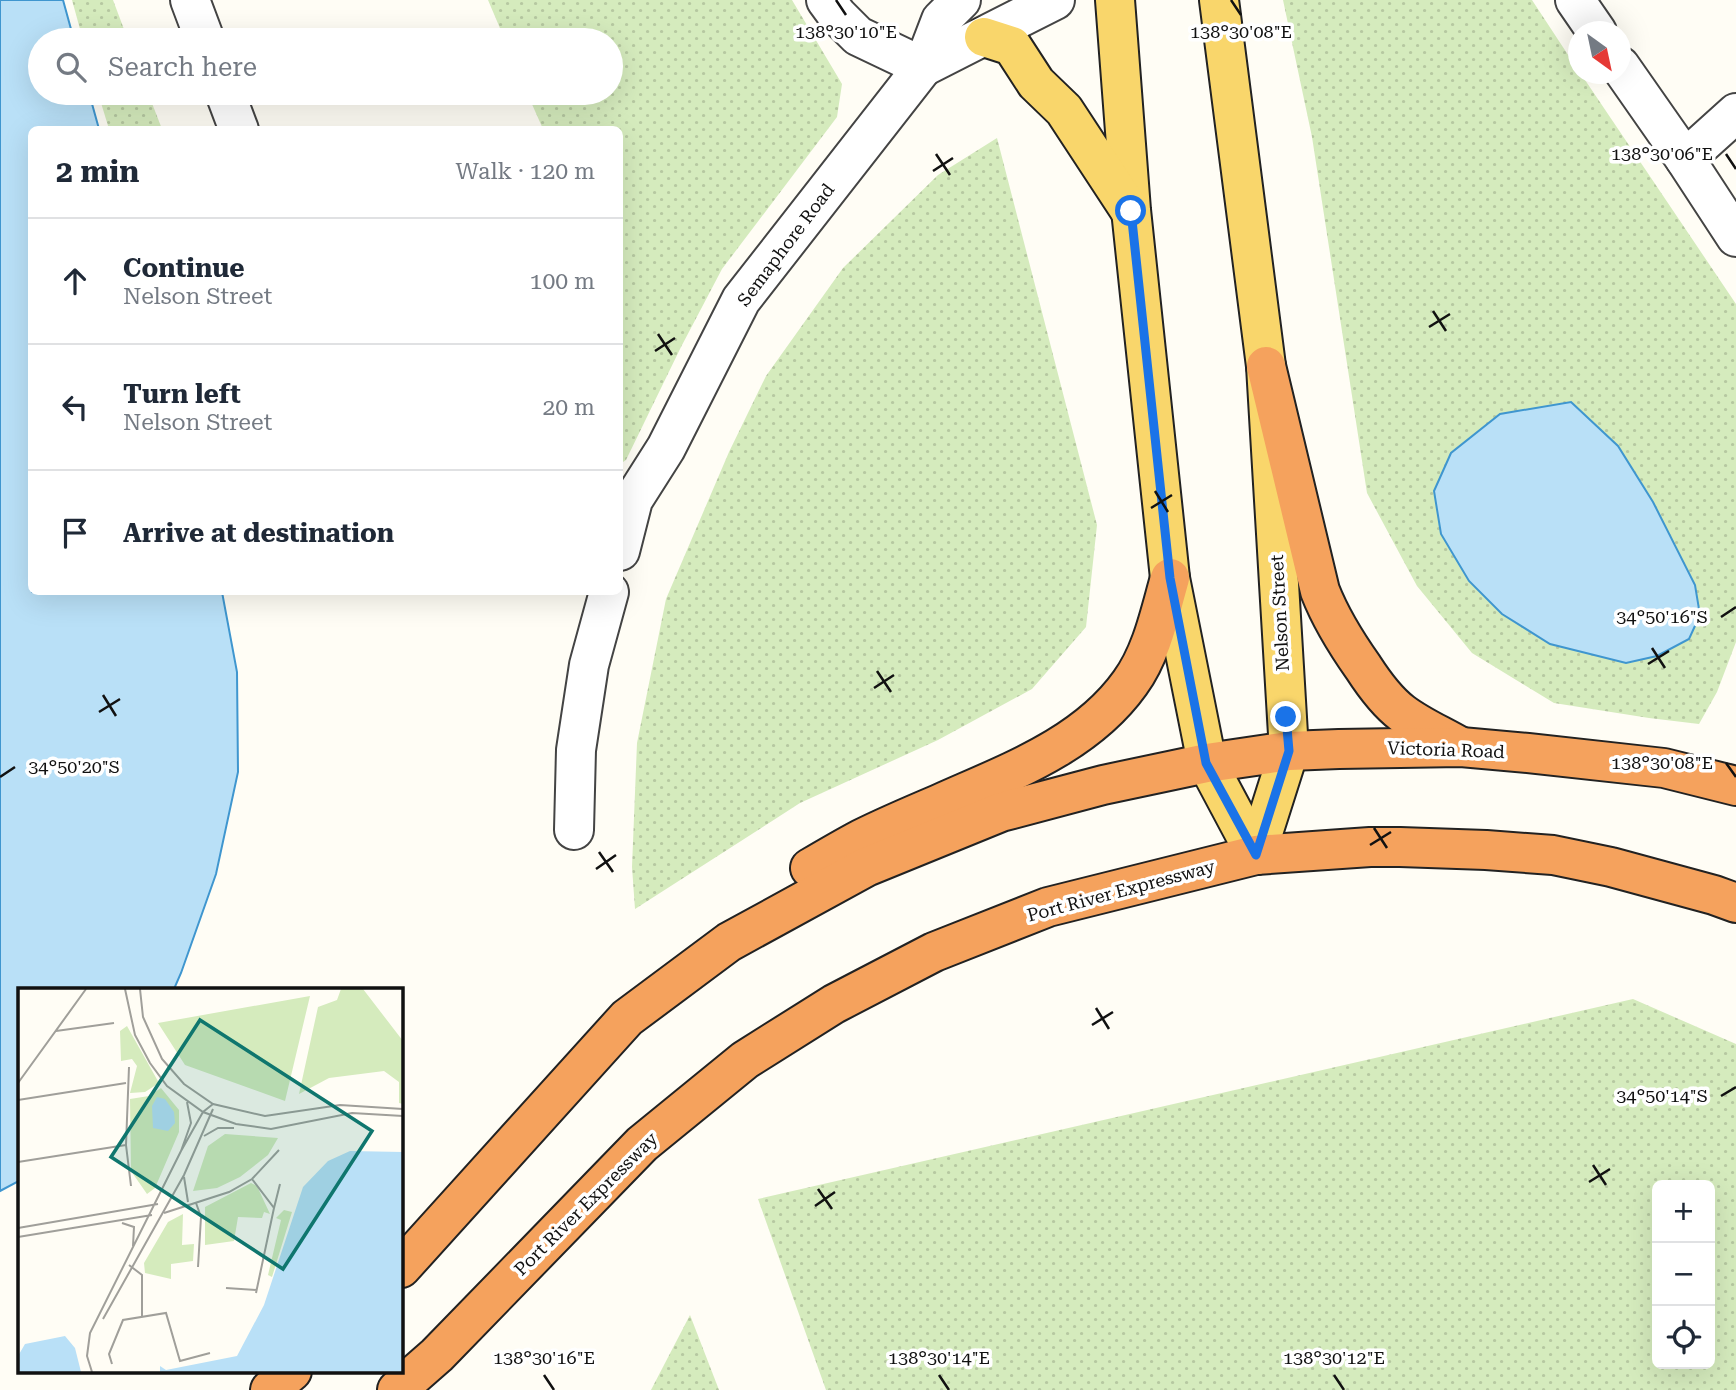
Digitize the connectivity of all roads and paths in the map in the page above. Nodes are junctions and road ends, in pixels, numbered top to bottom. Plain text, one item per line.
1 (190, 0) edge
2 (826, 0) edge
3 (961, 0) edge
4 (1055, 0) edge
5 (1115, 0) edge
6 (1219, 0) edge
7 (1575, 0) edge
8 (1589, 21) edge
9 (200, 28) edge
10 (984, 37) junction
11 (923, 67) junction
12 (1631, 82) edge
13 (1736, 113) edge
14 (1685, 159) junction
15 (1131, 211) junction
16 (1736, 237) edge
17 (1266, 366) junction
18 (626, 501) edge
19 (623, 526) edge
20 (1170, 578) junction
21 (608, 595) edge
22 (1461, 747) junction
23 (1289, 751) junction
24 (1206, 763) junction
25 (1736, 786) edge
26 (574, 830) dead end
27 (1256, 855) junction
28 (1736, 903) edge
29 (627, 1018) junction
30 (402, 1267) edge
31 (291, 1372) edge
32 (270, 1390) edge
33 (397, 1390) edge

1 - 9 street
2 - 11 street
3 - 11 street, Semaphore Road
4 - 10 street, Semaphore Road
5 - 15 main road
6 - 17 main road, Nelson Street
7 - 8 street
10 - 11 street, Semaphore Road
10 - 15 main road
11 - 18 street, Semaphore Road
12 - 14 street
13 - 14 street
14 - 16 street
15 - 20 main road
17 - 22 highway
17 - 23 main road, Nelson Street
18 - 19 street, Semaphore Road
20 - 24 main road
20 - 29 highway
21 - 26 street
22 - 23 highway, Victoria Road
22 - 25 highway, Victoria Road
23 - 24 highway, Victoria Road
23 - 27 main road, Nelson Street
24 - 27 main road
24 - 29 highway, Victoria Road
27 - 28 highway
27 - 33 highway, Port River Expressway
29 - 30 highway
31 - 32 highway

